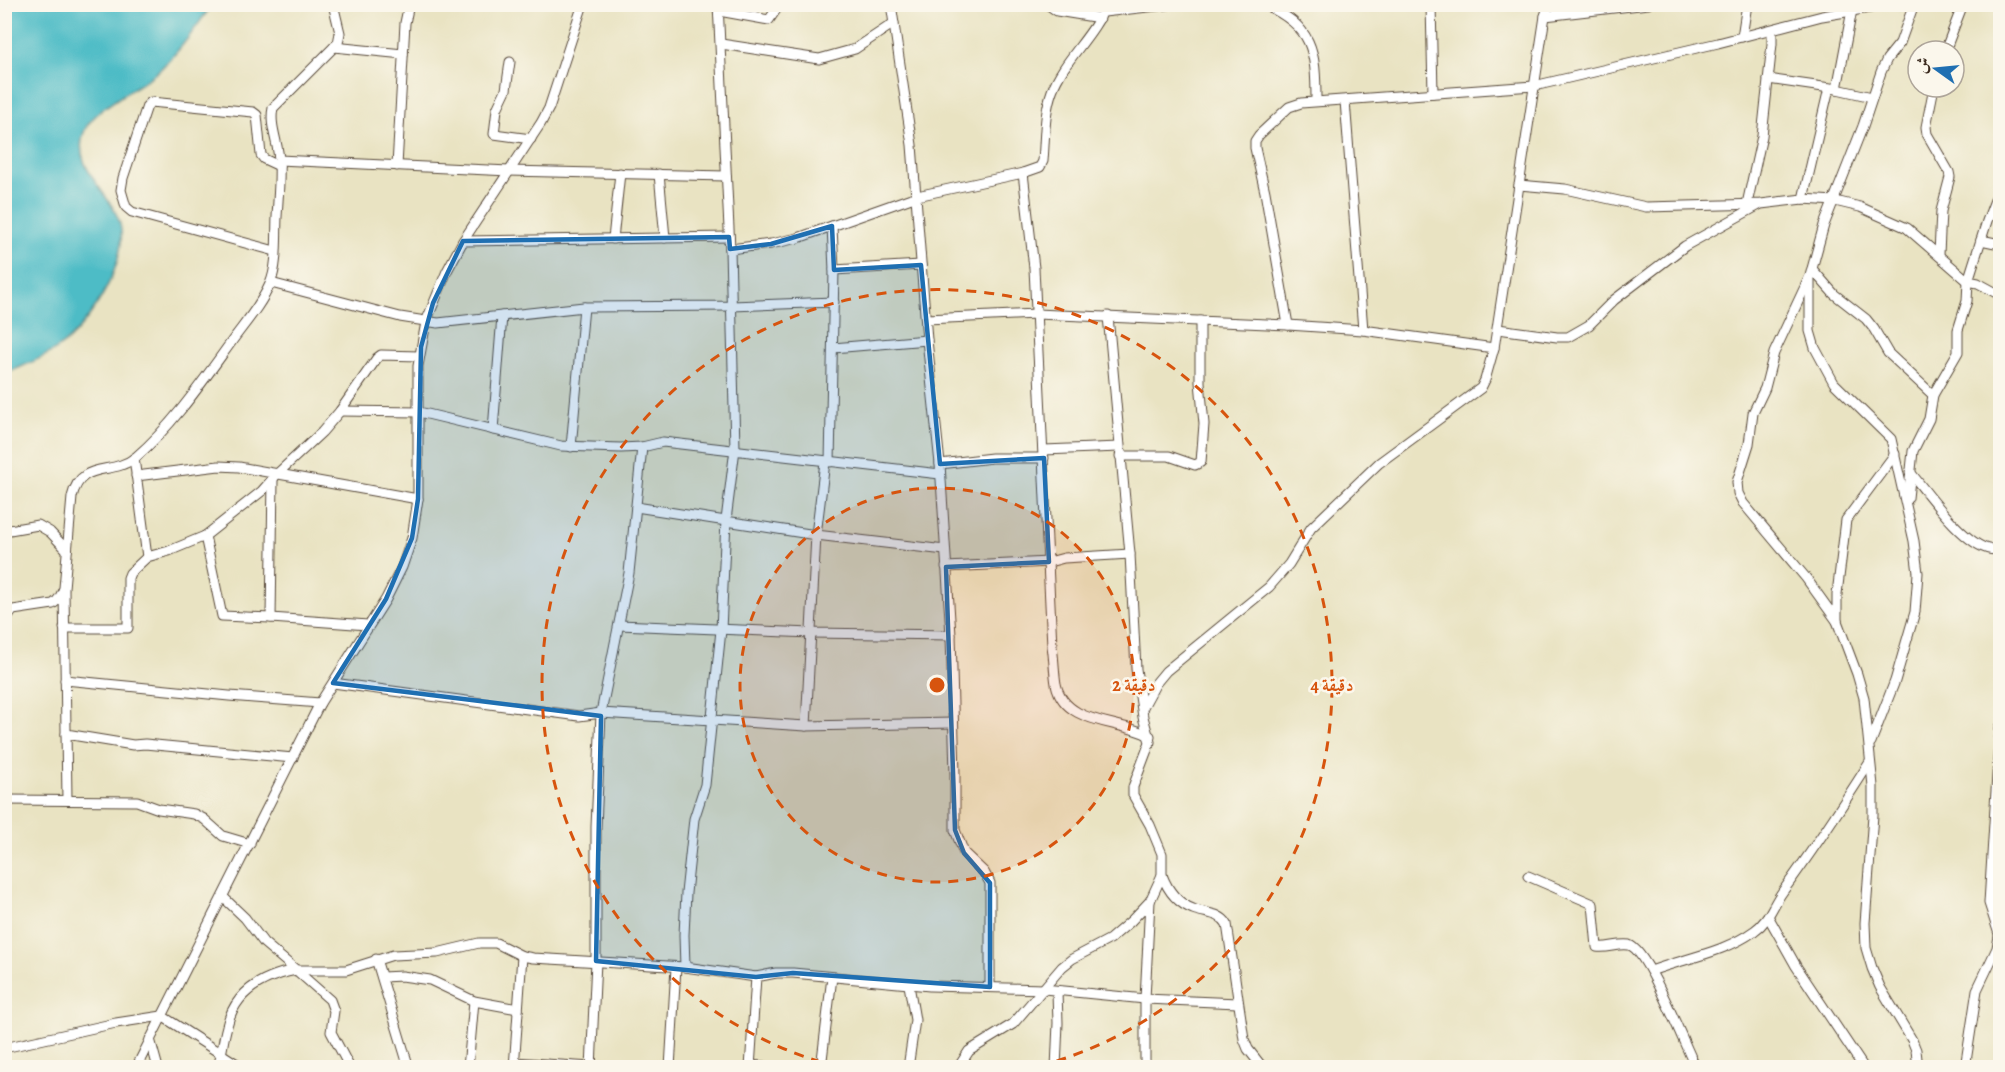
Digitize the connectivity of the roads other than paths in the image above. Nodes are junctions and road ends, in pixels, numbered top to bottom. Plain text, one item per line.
1 (333, 4) edge
2 (409, 4) edge
3 (583, 4) edge
4 (780, 4) edge
5 (891, 4) edge
6 (1047, 4) edge
7 (1174, 4) edge
8 (1263, 4) edge
9 (1431, 4) edge
10 (1549, 4) edge
11 (1648, 4) edge
12 (1748, 4) edge
13 (1820, 4) edge
14 (1963, 4) edge
15 (1887, 5) edge
16 (1915, 5) edge
17 (719, 8) edge
18 (1852, 10) junction
19 (1103, 12) edge
20 (1545, 16) junction
21 (1822, 16) junction
22 (894, 22) junction
23 (1772, 30) junction
24 (1742, 37) junction
25 (1950, 39) edge
26 (720, 44) junction
27 (334, 47) junction
28 (403, 54) junction
29 (510, 62) dead end
30 (1768, 79) junction
31 (1534, 87) junction
32 (1833, 89) junction
33 (1433, 93) junction
34 (1872, 97) junction
35 (1932, 99) edge
36 (1316, 100) junction
37 (1345, 101) junction
38 (531, 139) junction
39 (279, 163) junction
40 (397, 166) junction
41 (508, 171) junction
42 (620, 173) junction
43 (1023, 173) junction
44 (658, 174) junction
45 (726, 176) junction
46 (1519, 185) junction
47 (2001, 187) edge
48 (917, 196) junction
49 (1803, 200) junction
50 (1834, 201) junction
51 (1747, 204) junction
52 (1761, 204) junction
53 (832, 226) junction
54 (729, 237) junction
55 (665, 238) junction
56 (613, 239) junction
57 (1981, 240) junction
58 (463, 241) junction
59 (2001, 244) edge
60 (730, 249) junction
61 (275, 251) junction
62 (1939, 254) junction
63 (921, 265) junction
64 (834, 270) junction
65 (1811, 272) junction
66 (1968, 282) junction
67 (271, 283) junction
68 (2001, 295) edge
69 (834, 302) junction
70 (732, 306) junction
71 (584, 307) junction
72 (1036, 314) junction
73 (502, 316) junction
74 (1108, 316) junction
75 (926, 319) junction
76 (1200, 321) junction
77 (426, 322) junction
78 (1288, 325) junction
79 (1498, 329) junction
80 (1363, 330) junction
81 (927, 340) junction
82 (833, 348) junction
83 (1494, 348) junction
84 (419, 356) junction
85 (1933, 395) junction
86 (340, 411) junction
87 (419, 412) junction
88 (493, 430) junction
89 (571, 447) junction
90 (642, 447) junction
91 (735, 450) junction
92 (1120, 452) junction
93 (1044, 454) junction
94 (1895, 454) junction
95 (134, 458) junction
96 (828, 462) junction
97 (940, 469) junction
98 (1910, 472) junction
99 (136, 476) junction
100 (275, 476) junction
101 (418, 499) junction
102 (636, 507) junction
103 (1908, 509) junction
104 (726, 520) junction
105 (4, 531) edge
106 (816, 535) junction
107 (205, 536) junction
108 (2001, 549) edge
109 (67, 550) junction
110 (945, 550) junction
111 (1130, 554) junction
112 (147, 556) junction
113 (1049, 562) junction
114 (946, 567) junction
115 (64, 588) junction
116 (271, 618) junction
117 (1837, 621) junction
118 (368, 625) junction
119 (619, 625) junction
120 (64, 628) junction
121 (721, 630) junction
122 (812, 633) junction
123 (4, 634) edge
124 (951, 635) junction
125 (65, 680) junction
126 (333, 683) junction
127 (320, 703) junction
128 (1143, 707) junction
129 (601, 713) junction
130 (712, 720) junction
131 (953, 723) junction
132 (806, 726) junction
133 (2001, 727) edge
134 (66, 734) junction
135 (1150, 736) junction
136 (1870, 744) junction
137 (293, 758) junction
138 (1870, 762) junction
139 (4, 800) edge
140 (67, 800) junction
141 (250, 844) junction
142 (1162, 875) junction
143 (1528, 876) dead end
144 (223, 897) junction
145 (1150, 900) junction
146 (1768, 918) junction
147 (2000, 932) edge
148 (522, 956) junction
149 (376, 959) junction
150 (596, 961) junction
151 (680, 967) junction
152 (296, 970) junction
153 (1651, 971) junction
154 (382, 977) junction
155 (756, 977) junction
156 (832, 977) junction
157 (909, 985) junction
158 (990, 987) junction
159 (1044, 989) junction
160 (1057, 991) junction
161 (1145, 999) junction
162 (474, 1001) junction
163 (1238, 1003) junction
164 (518, 1009) junction
165 (162, 1016) junction
166 (150, 1039) junction
167 (4, 1048) edge
168 (222, 1054) junction
169 (514, 1065) edge
170 (750, 1066) edge
171 (591, 1067) edge
172 (136, 1068) edge
173 (158, 1068) edge
174 (218, 1068) edge
175 (243, 1068) edge
176 (350, 1068) edge
177 (409, 1068) edge
178 (468, 1068) edge
179 (670, 1068) edge
180 (785, 1068) edge
181 (821, 1068) edge
182 (908, 1068) edge
183 (958, 1068) edge
184 (1056, 1068) edge
185 (1145, 1068) edge
186 (1263, 1068) edge
187 (1696, 1068) edge
188 (1864, 1068) edge
189 (1918, 1068) edge
190 (1965, 1068) edge

1 - 27 street
2 - 28 street
3 - 38 street
4 - 17 street
5 - 22 street
6 - 19 street
7 - 19 street
8 - 36 street
9 - 33 street
10 - 20 street
11 - 20 street
12 - 24 street
13 - 21 street
14 - 25 street
15 - 16 street
15 - 18 street
16 - 34 street
17 - 26 street
18 - 21 street
18 - 32 street
19 - 43 street
20 - 31 street
21 - 23 street
22 - 26 street
22 - 48 street
23 - 24 street
23 - 30 street
24 - 31 street
26 - 45 street
27 - 28 street
27 - 39 street
28 - 40 street
29 - 38 street
30 - 32 street
30 - 51 street
31 - 33 street
31 - 46 street
32 - 34 street
32 - 49 street
33 - 37 street
34 - 50 street
35 - 62 street
36 - 37 street
36 - 78 street
37 - 80 street
38 - 41 street
39 - 40 street
39 - 61 street
39 - 61 street
40 - 41 street
41 - 42 street
41 - 58 street
42 - 44 street
42 - 56 street
43 - 48 street
43 - 72 street
44 - 45 street
44 - 55 street
45 - 54 street
46 - 51 street
46 - 79 street
47 - 57 street
48 - 53 street
48 - 63 street
49 - 50 street
49 - 52 street
50 - 62 street
50 - 65 street
51 - 52 street
52 - 79 street
53 - 60 street
53 - 64 street
54 - 55 street
54 - 60 street
55 - 56 street
56 - 58 street
57 - 59 street
57 - 66 street
58 - 77 street
60 - 70 street
61 - 67 street
62 - 66 street
63 - 64 street
63 - 75 street
64 - 69 street
65 - 85 street
65 - 94 street
65 - 117 street
66 - 68 street
66 - 85 street
67 - 77 street
67 - 95 street
69 - 70 street
69 - 82 street
70 - 71 street
70 - 91 street
71 - 73 street
71 - 89 street
72 - 74 street
72 - 75 street
72 - 93 street
73 - 77 street
73 - 88 street
74 - 76 street
74 - 92 street
75 - 81 street
76 - 78 street
76 - 92 street
77 - 84 street
78 - 80 street
79 - 83 street
80 - 83 street
81 - 82 street
81 - 97 street
82 - 96 street
83 - 128 street
84 - 86 street
84 - 87 street
85 - 98 street
86 - 87 street
86 - 100 street
87 - 88 street
87 - 101 street
88 - 89 street
89 - 90 street
90 - 91 street
90 - 102 street
91 - 96 street
91 - 104 street
92 - 93 street
92 - 111 street
93 - 97 street
93 - 113 street
94 - 103 street
94 - 117 street
95 - 99 street
95 - 109 street
96 - 97 street
96 - 106 street
97 - 110 street
98 - 103 street
98 - 108 street
99 - 100 street
99 - 112 street
100 - 101 street
100 - 107 street
100 - 116 street
101 - 118 street
102 - 104 street
102 - 119 street
103 - 136 street
104 - 106 street
104 - 121 street
105 - 109 street
106 - 110 street
106 - 122 street
107 - 112 street
107 - 116 street
109 - 115 street
110 - 114 street
111 - 113 street
111 - 128 street
112 - 120 street
113 - 114 street
113 - 135 street
114 - 124 street
115 - 120 street
115 - 123 street
116 - 118 street
117 - 136 street
118 - 126 street
119 - 121 street
119 - 129 street
120 - 125 street
121 - 122 street
121 - 130 street
122 - 124 street
122 - 132 street
124 - 131 street
125 - 127 street
125 - 134 street
126 - 127 street
126 - 129 street
127 - 137 street
128 - 135 street
129 - 130 street
129 - 150 street
130 - 132 street
130 - 151 street
131 - 132 street
131 - 158 street
133 - 147 street
134 - 137 street
134 - 140 street
135 - 142 street
136 - 138 street
137 - 141 street
138 - 146 street
138 - 189 street
139 - 140 street
140 - 141 street
141 - 144 street
142 - 145 street
142 - 163 street
143 - 153 street
144 - 152 street
144 - 165 street
145 - 159 street
145 - 161 street
146 - 153 street
146 - 188 street
147 - 190 street
148 - 149 street
148 - 150 street
148 - 164 street
149 - 152 street
149 - 154 street
150 - 151 street
150 - 171 street
151 - 155 street
151 - 179 street
152 - 168 street
152 - 176 street
153 - 187 street
154 - 162 street
154 - 177 street
155 - 156 street
155 - 170 street
156 - 157 street
156 - 181 street
157 - 158 street
157 - 182 street
158 - 159 street
159 - 160 street
159 - 183 street
160 - 161 street
160 - 184 street
161 - 163 street
161 - 185 street
162 - 164 street
162 - 178 street
163 - 186 street
164 - 169 street
165 - 166 street
165 - 167 street
165 - 168 street
166 - 172 street
166 - 173 street
168 - 174 street
168 - 175 street
169 - 171 street
170 - 180 street

